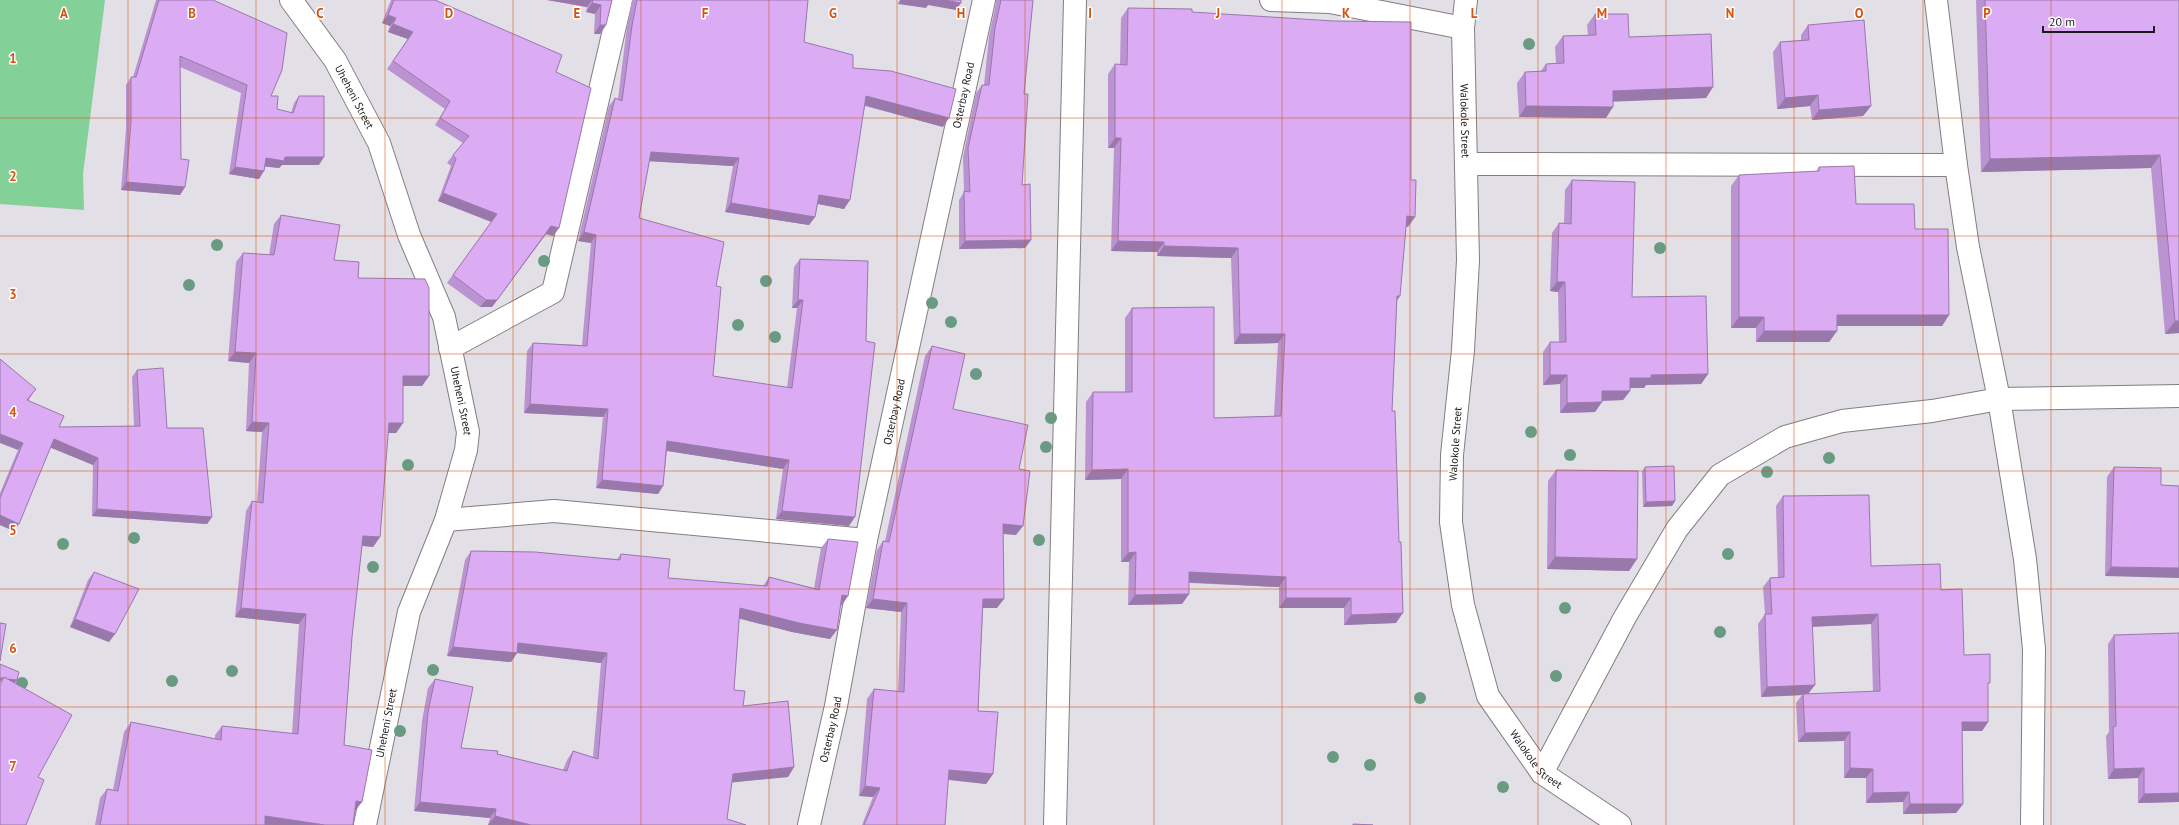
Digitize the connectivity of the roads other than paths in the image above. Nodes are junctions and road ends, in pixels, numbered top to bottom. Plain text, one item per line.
1 (291, 0) edge
2 (621, 0) edge
3 (984, 0) edge
4 (1075, 0) edge
5 (1271, 0) edge
6 (1466, 0) edge
7 (1936, 0) edge
8 (1463, 28) junction
9 (1466, 164) junction
10 (1956, 166) junction
11 (450, 348) junction
12 (2179, 396) edge
13 (1999, 399) junction
14 (446, 520) junction
15 (866, 540) junction
16 (1542, 773) junction
17 (366, 825) edge
18 (809, 825) edge
19 (1055, 825) edge
20 (1620, 825) edge
21 (2032, 825) edge

1 - 11 street, Uheheni Street
2 - 11 street
3 - 15 street, Osterbay Road
4 - 19 street
5 - 8 street
6 - 8 street, Walokole Street
7 - 10 street
8 - 9 street, Walokole Street
9 - 10 street
9 - 16 street, Walokole Street
10 - 13 street
11 - 14 street, Uheheni Street
12 - 13 street
13 - 16 street
13 - 21 street
14 - 15 street
14 - 17 street, Uheheni Street
15 - 18 street, Osterbay Road
16 - 20 street, Walokole Street

